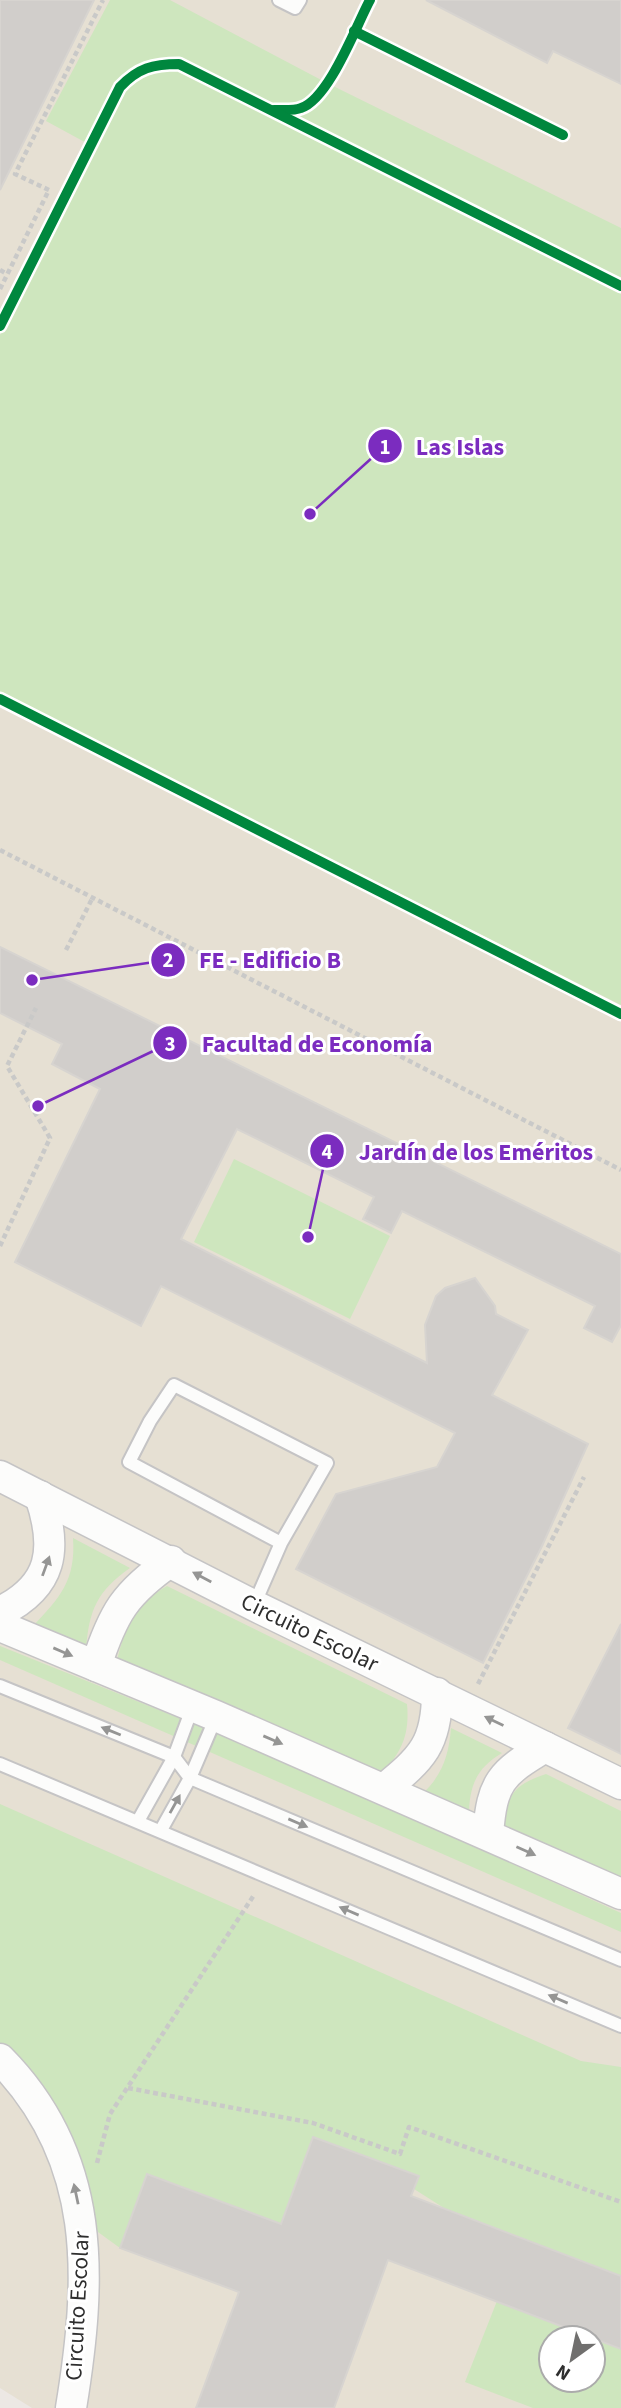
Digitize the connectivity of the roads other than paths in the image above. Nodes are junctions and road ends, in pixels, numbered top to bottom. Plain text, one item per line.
1 (279, 0) edge
2 (300, 0) edge
3 (0, 1476) edge
4 (40, 1496) junction
5 (281, 1543) junction
6 (171, 1561) junction
7 (253, 1605) junction
8 (0, 1612) edge
9 (0, 1626) edge
10 (96, 1666) junction
11 (0, 1686) edge
12 (436, 1693) junction
13 (205, 1711) junction
14 (545, 1747) junction
15 (174, 1758) junction
16 (0, 1764) edge
17 (190, 1778) junction
18 (621, 1784) edge
19 (384, 1788) junction
20 (138, 1821) junction
21 (161, 1830) junction
22 (488, 1834) junction
23 (621, 1894) edge
24 (621, 1960) edge
25 (621, 2026) edge
26 (0, 2059) edge
27 (71, 2408) edge

1 - 2 lane
3 - 4 street, Circuito Escolar
4 - 6 street, Circuito Escolar
8 -> 4 street
5 - 5 lane
5 - 7 lane
7 -> 6 street, Circuito Escolar
6 - 10 street
7 - 12 street, Circuito Escolar
9 -> 10 street
10 - 13 street
15 -> 11 lane
14 -> 12 street, Circuito Escolar
12 - 19 street
13 - 15 lane
13 - 17 lane
13 -> 19 street
14 - 18 street, Circuito Escolar
14 - 22 street
15 - 17 lane
15 - 20 lane
16 - 20 lane
21 -> 17 lane
17 -> 24 lane
19 - 22 street
20 - 21 lane
25 -> 21 lane
22 -> 23 street
27 -> 26 street, Circuito Escolar

